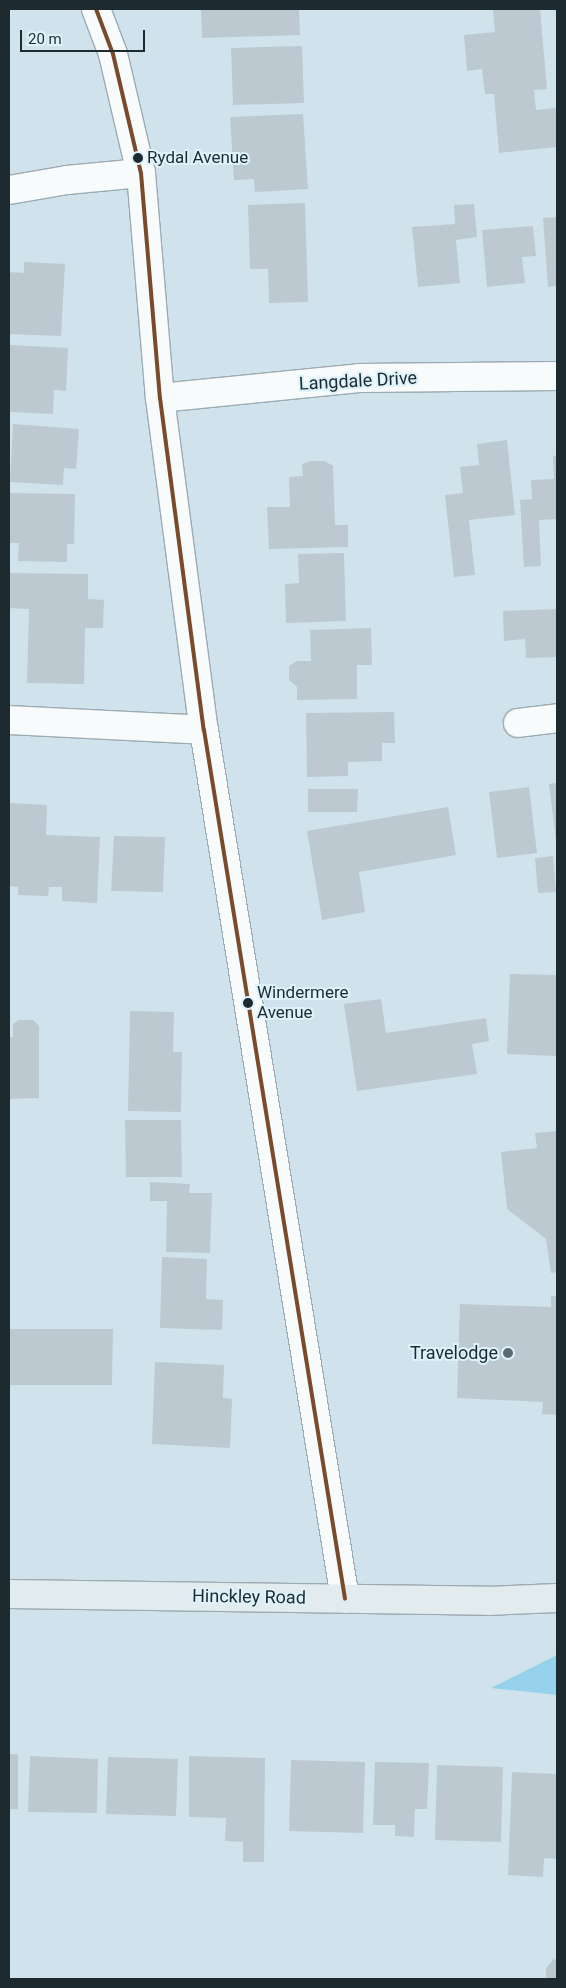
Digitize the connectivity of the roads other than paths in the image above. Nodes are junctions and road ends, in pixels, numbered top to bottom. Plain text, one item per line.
1 (96, 9) edge
2 (141, 173) junction
3 (9, 190) edge
4 (557, 376) edge
5 (160, 398) junction
6 (557, 718) edge
7 (9, 720) edge
8 (518, 723) dead end
9 (204, 730) junction
10 (9, 1594) edge
11 (557, 1598) edge
12 (345, 1599) junction
13 (489, 1601) junction
14 (557, 1614) edge

1 - 2 street
2 - 3 street
2 - 5 street
4 - 5 street, Langdale Drive
5 - 9 street
6 - 8 street
7 - 9 street
9 - 12 street
10 - 12 main road, Hinckley Road
11 - 13 main road, Hinckley Road
12 - 13 main road, Hinckley Road
13 - 14 main road, Hinckley Road

